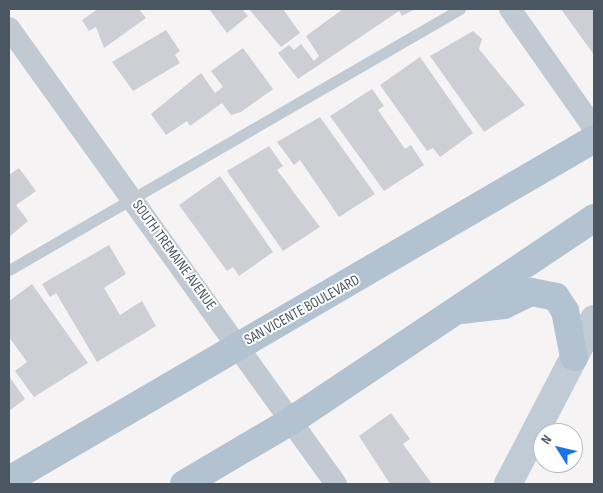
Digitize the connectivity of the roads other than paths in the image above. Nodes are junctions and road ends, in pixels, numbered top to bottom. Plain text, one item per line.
1 (460, 9) edge
2 (510, 9) edge
3 (9, 28) edge
4 (594, 128) edge
5 (594, 140) edge
6 (131, 196) junction
7 (594, 218) edge
8 (9, 270) edge
9 (457, 311) junction
10 (587, 339) edge
11 (239, 345) junction
12 (291, 421) junction
13 (9, 480) edge
14 (184, 484) edge
15 (336, 484) edge
16 (508, 484) edge

1 - 6 lane
2 - 4 street
3 - 6 street, SOUTH TREMAINE AVENUE
5 - 11 main road, SAN VICENTE BOULEVARD
6 - 8 lane
6 - 11 street, SOUTH TREMAINE AVENUE
7 - 9 main road
9 - 10 main road
9 - 12 main road
10 - 16 main road
11 - 12 street, SOUTH TREMAINE AVENUE
11 - 13 main road, SAN VICENTE BOULEVARD
12 - 14 main road
12 - 15 street, SOUTH TREMAINE AVENUE

